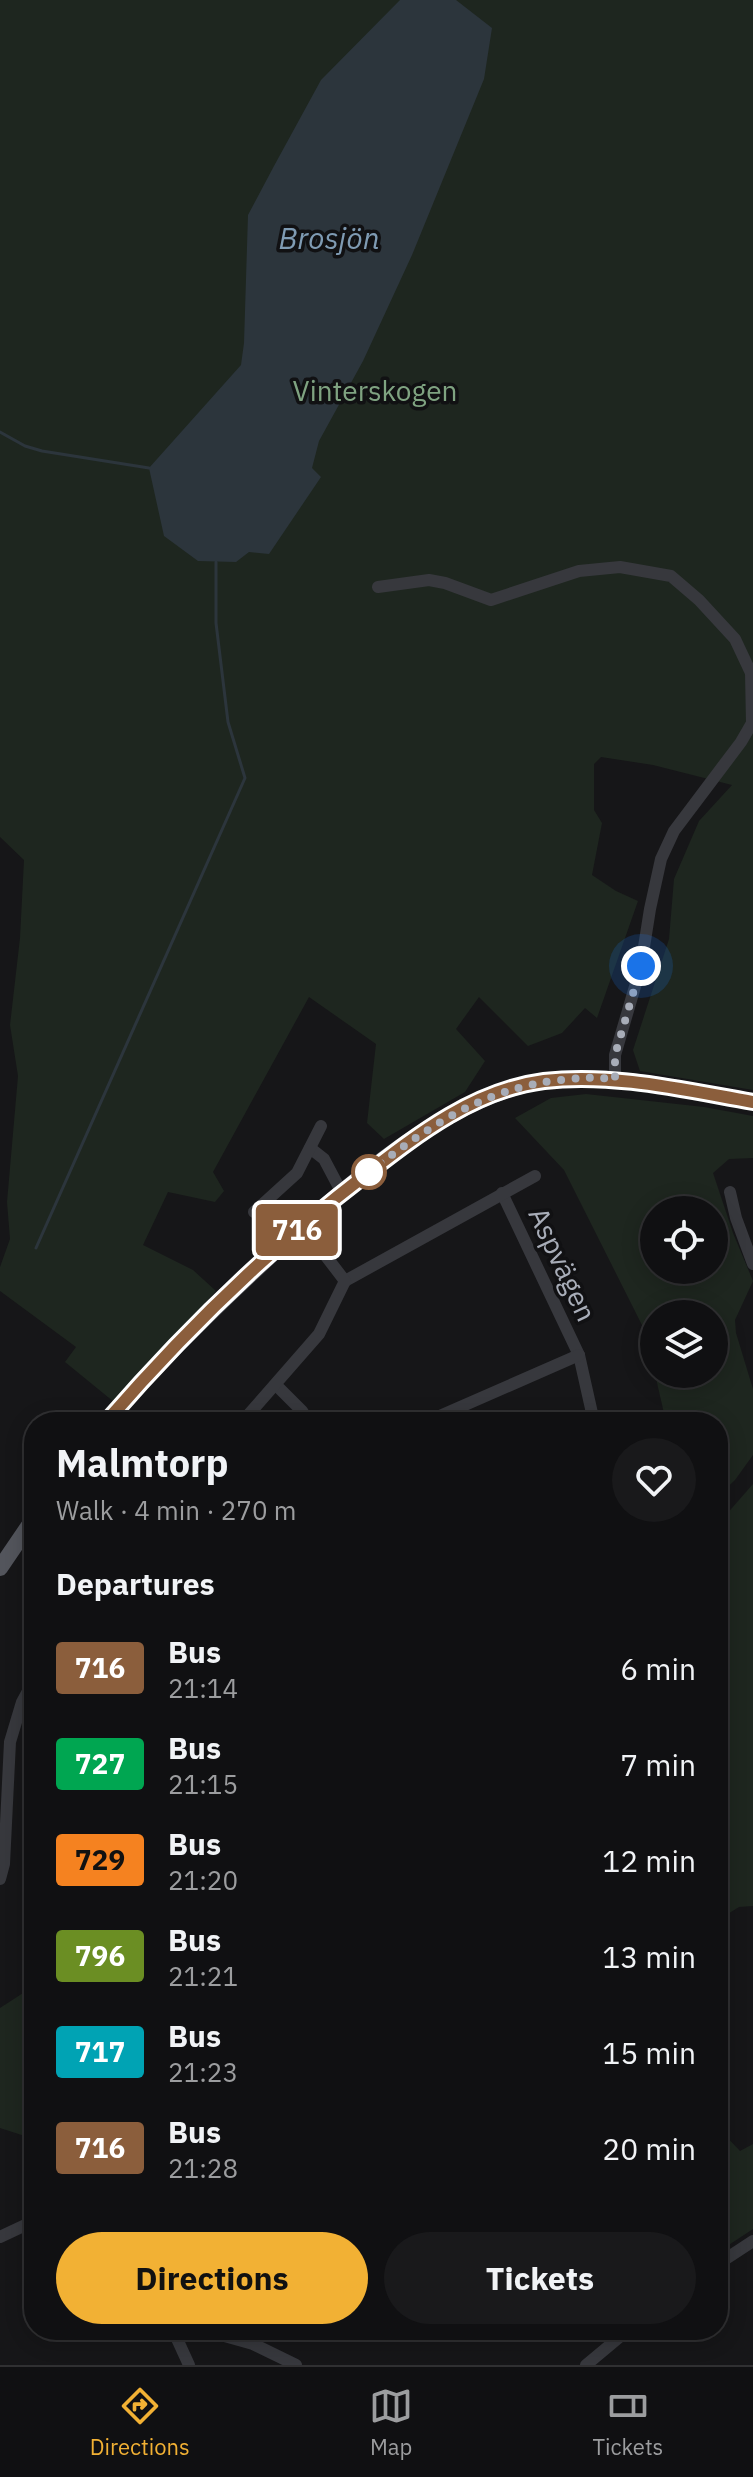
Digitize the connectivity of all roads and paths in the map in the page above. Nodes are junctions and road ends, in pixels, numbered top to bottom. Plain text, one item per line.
1 (378, 587) dead end
2 (615, 1080) junction
3 (753, 1102) edge
4 (321, 1126) dead end
5 (310, 1148) junction
6 (535, 1176) dead end
7 (730, 1192) dead end
8 (342, 1193) junction
9 (502, 1193) junction
10 (254, 1212) dead end
11 (302, 1225) junction
12 (753, 1264) edge
13 (345, 1281) junction
14 (579, 1355) junction
15 (276, 1385) junction
16 (115, 1412) edge
17 (251, 1412) edge
18 (303, 1412) edge
19 (449, 1412) edge
20 (592, 1412) edge
21 (24, 1533) edge
22 (0, 1568) edge
23 (24, 1698) edge
24 (0, 1879) edge
25 (24, 2226) edge
26 (0, 2237) edge
27 (753, 2241) edge
28 (728, 2257) edge
29 (178, 2340) edge
30 (239, 2340) edge
31 (616, 2340) edge
32 (189, 2365) edge
33 (296, 2365) edge
34 (586, 2365) edge

1 - 2 street
2 - 3 main road
2 - 8 main road
4 - 5 street
5 - 8 street
5 - 10 street
6 - 9 street, Aspvägen
7 - 12 street
8 - 11 main road
9 - 13 street, Aspvägen
9 - 14 street, Aspvägen
11 - 13 street
11 - 16 main road
13 - 15 street
14 - 19 street, Aspvägen
14 - 20 street, Aspvägen
15 - 17 street
15 - 18 street
21 - 22 main road
23 - 24 street
25 - 26 street
27 - 28 street
29 - 32 street
30 - 33 street
31 - 34 street

